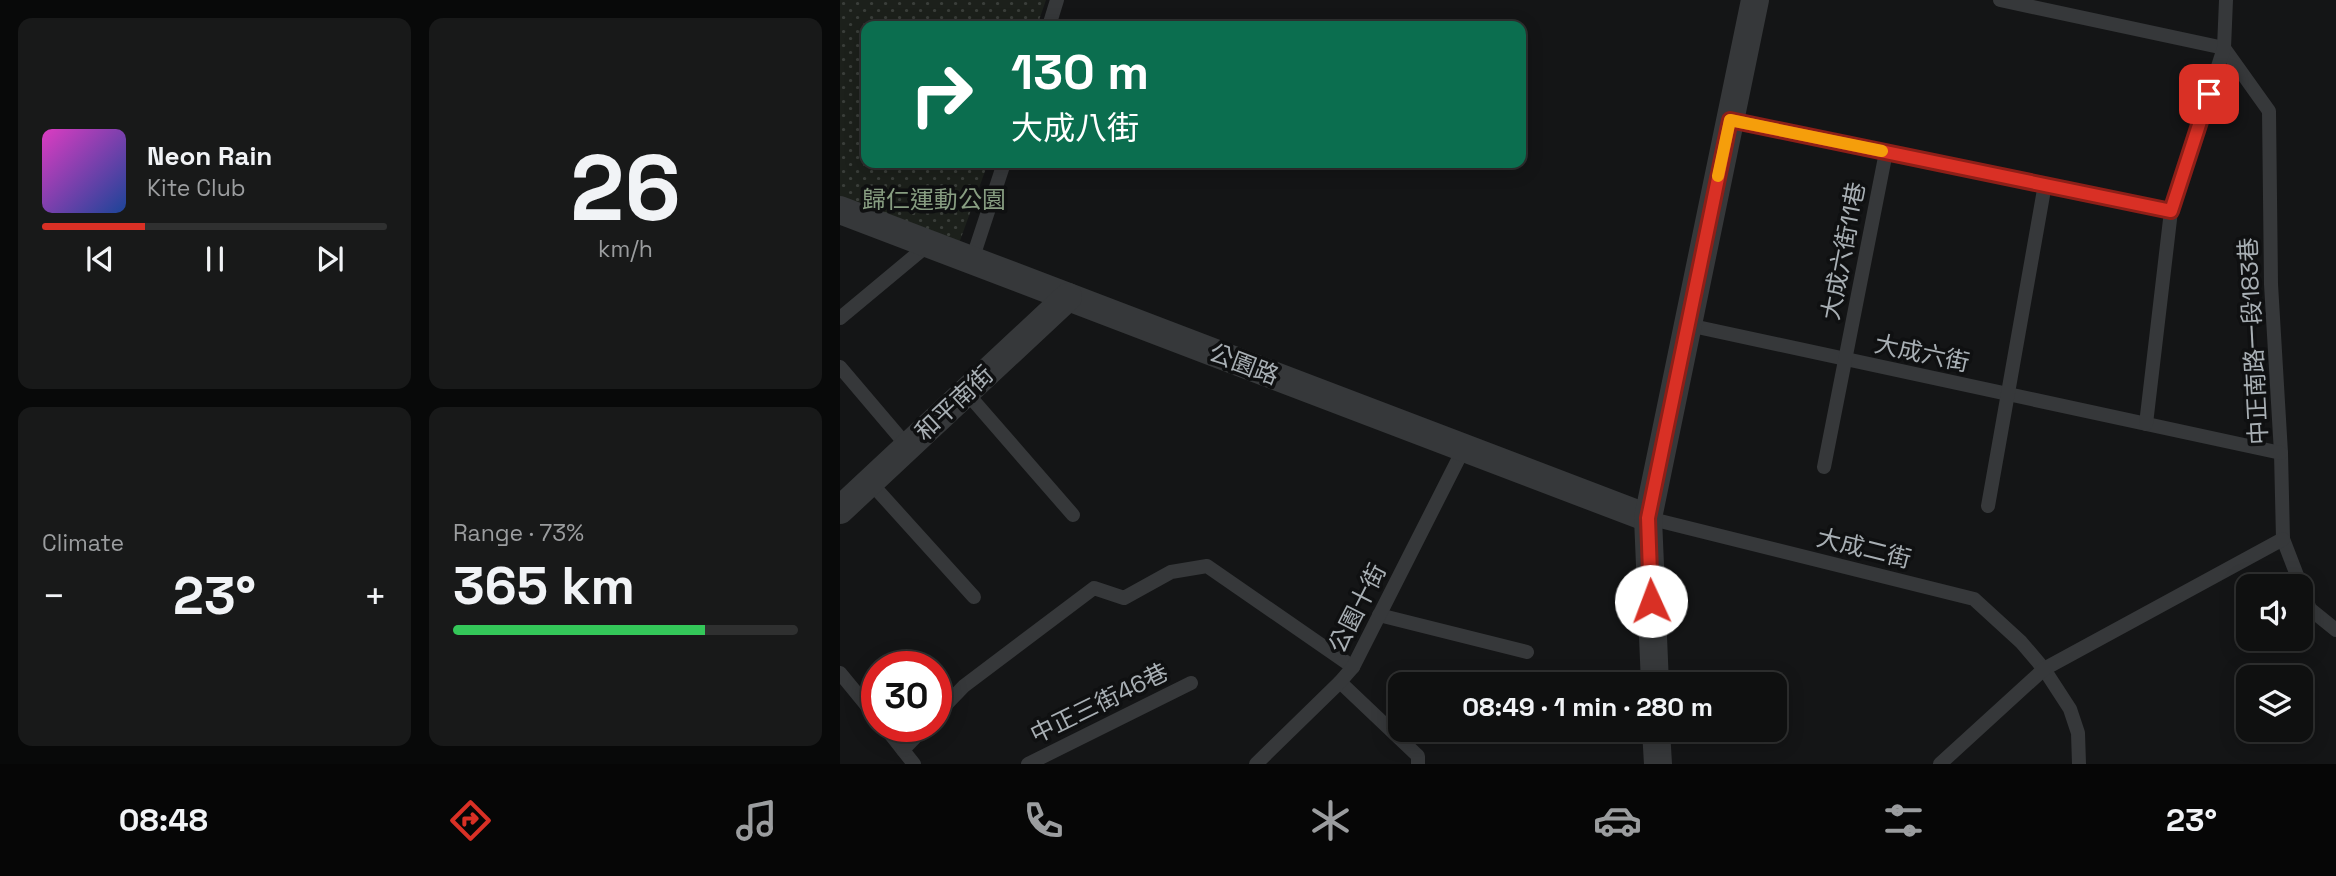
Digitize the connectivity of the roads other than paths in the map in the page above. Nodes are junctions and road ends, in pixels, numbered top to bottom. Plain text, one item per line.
1 (1057, 0) edge
2 (1755, 0) edge
3 (2000, 0) edge
4 (2226, 0) edge
5 (1051, 21) edge
6 (2224, 48) junction
7 (1730, 120) junction
8 (1886, 152) junction
9 (1002, 168) edge
10 (2045, 184) junction
11 (840, 210) edge
12 (2171, 211) junction
13 (929, 244) junction
14 (972, 260) junction
15 (1068, 297) junction
16 (840, 318) edge
17 (1688, 325) junction
18 (1845, 359) junction
19 (840, 367) edge
20 (966, 391) junction
21 (2008, 394) junction
22 (2146, 424) junction
23 (908, 447) junction
24 (1464, 447) junction
25 (2281, 453) junction
26 (1824, 467) dead end
27 (870, 482) junction
28 (1988, 506) dead end
29 (840, 510) edge
30 (1073, 514) dead end
31 (1648, 518) junction
32 (2283, 539) junction
33 (974, 597) dead end
34 (1379, 615) junction
35 (2336, 630) edge
36 (1527, 652) dead end
37 (1353, 667) junction
38 (2044, 669) junction
39 (1654, 672) edge
40 (840, 673) edge
41 (1340, 682) junction
42 (1191, 683) dead end
43 (952, 698) edge
44 (861, 699) edge
45 (897, 742) edge
46 (911, 742) edge
47 (1657, 742) edge
48 (903, 750) junction
49 (914, 764) edge
50 (1028, 764) edge
51 (1256, 764) edge
52 (1418, 764) edge
53 (1658, 764) edge
54 (1940, 764) edge
55 (2079, 764) edge

1 - 5 lane
2 - 7 street
3 - 6 lane
4 - 6 lane
6 - 12 lane
6 - 25 lane, 中正南路一段183巷
7 - 8 lane
7 - 17 street
8 - 10 lane
8 - 18 lane, 大成六街11巷
9 - 14 lane
10 - 12 lane
10 - 21 lane
11 - 13 street, 公園路
12 - 22 lane
13 - 14 street, 公園路
13 - 16 lane
14 - 15 street, 公園路
15 - 20 street, 和平南街
15 - 24 street, 公園路
17 - 18 lane, 大成六街
17 - 31 street
18 - 21 lane, 大成六街
18 - 26 lane, 大成六街11巷
19 - 23 lane
20 - 23 street, 和平南街
20 - 30 lane
21 - 22 lane, 大成六街
21 - 28 lane
22 - 25 lane, 大成六街
23 - 27 street, 和平南街
24 - 31 street, 公園路
24 - 34 lane, 公園十街
25 - 32 lane, 中正南路一段183巷
27 - 29 street, 和平南街
27 - 33 lane
31 - 38 lane, 大成二街
31 - 39 street
32 - 35 lane, 中正南路一段183巷
32 - 38 lane
34 - 36 lane
34 - 37 lane, 公園十街
37 - 41 lane, 公園十街
37 - 43 lane
38 - 54 lane
38 - 55 lane, 大成二街
40 - 44 lane
41 - 51 lane, 公園十街
41 - 52 lane
42 - 50 lane, 中正三街46巷
45 - 48 lane
46 - 48 lane
47 - 53 street
48 - 49 lane

